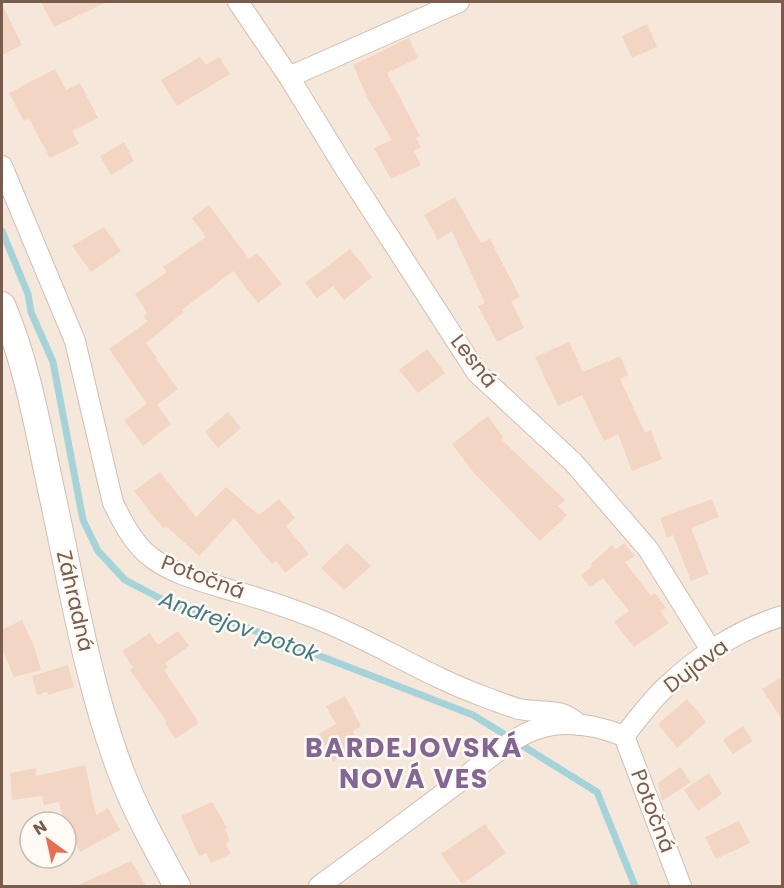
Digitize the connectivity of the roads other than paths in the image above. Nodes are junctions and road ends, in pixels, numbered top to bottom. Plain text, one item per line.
1 (238, 2) edge
2 (459, 2) edge
3 (289, 77) junction
4 (2, 166) edge
5 (2, 305) edge
6 (783, 616) edge
7 (711, 650) junction
8 (579, 725) junction
9 (624, 736) junction
10 (177, 886) edge
11 (319, 886) edge
12 (681, 886) edge

1 - 3 street, Lesná
2 - 3 street
3 - 7 street, Lesná
4 - 8 street, Potočná
5 - 10 street, Záhradná
6 - 7 street, Dujava
7 - 9 street, Dujava
8 - 9 street
8 - 11 street
9 - 12 street, Potočná

